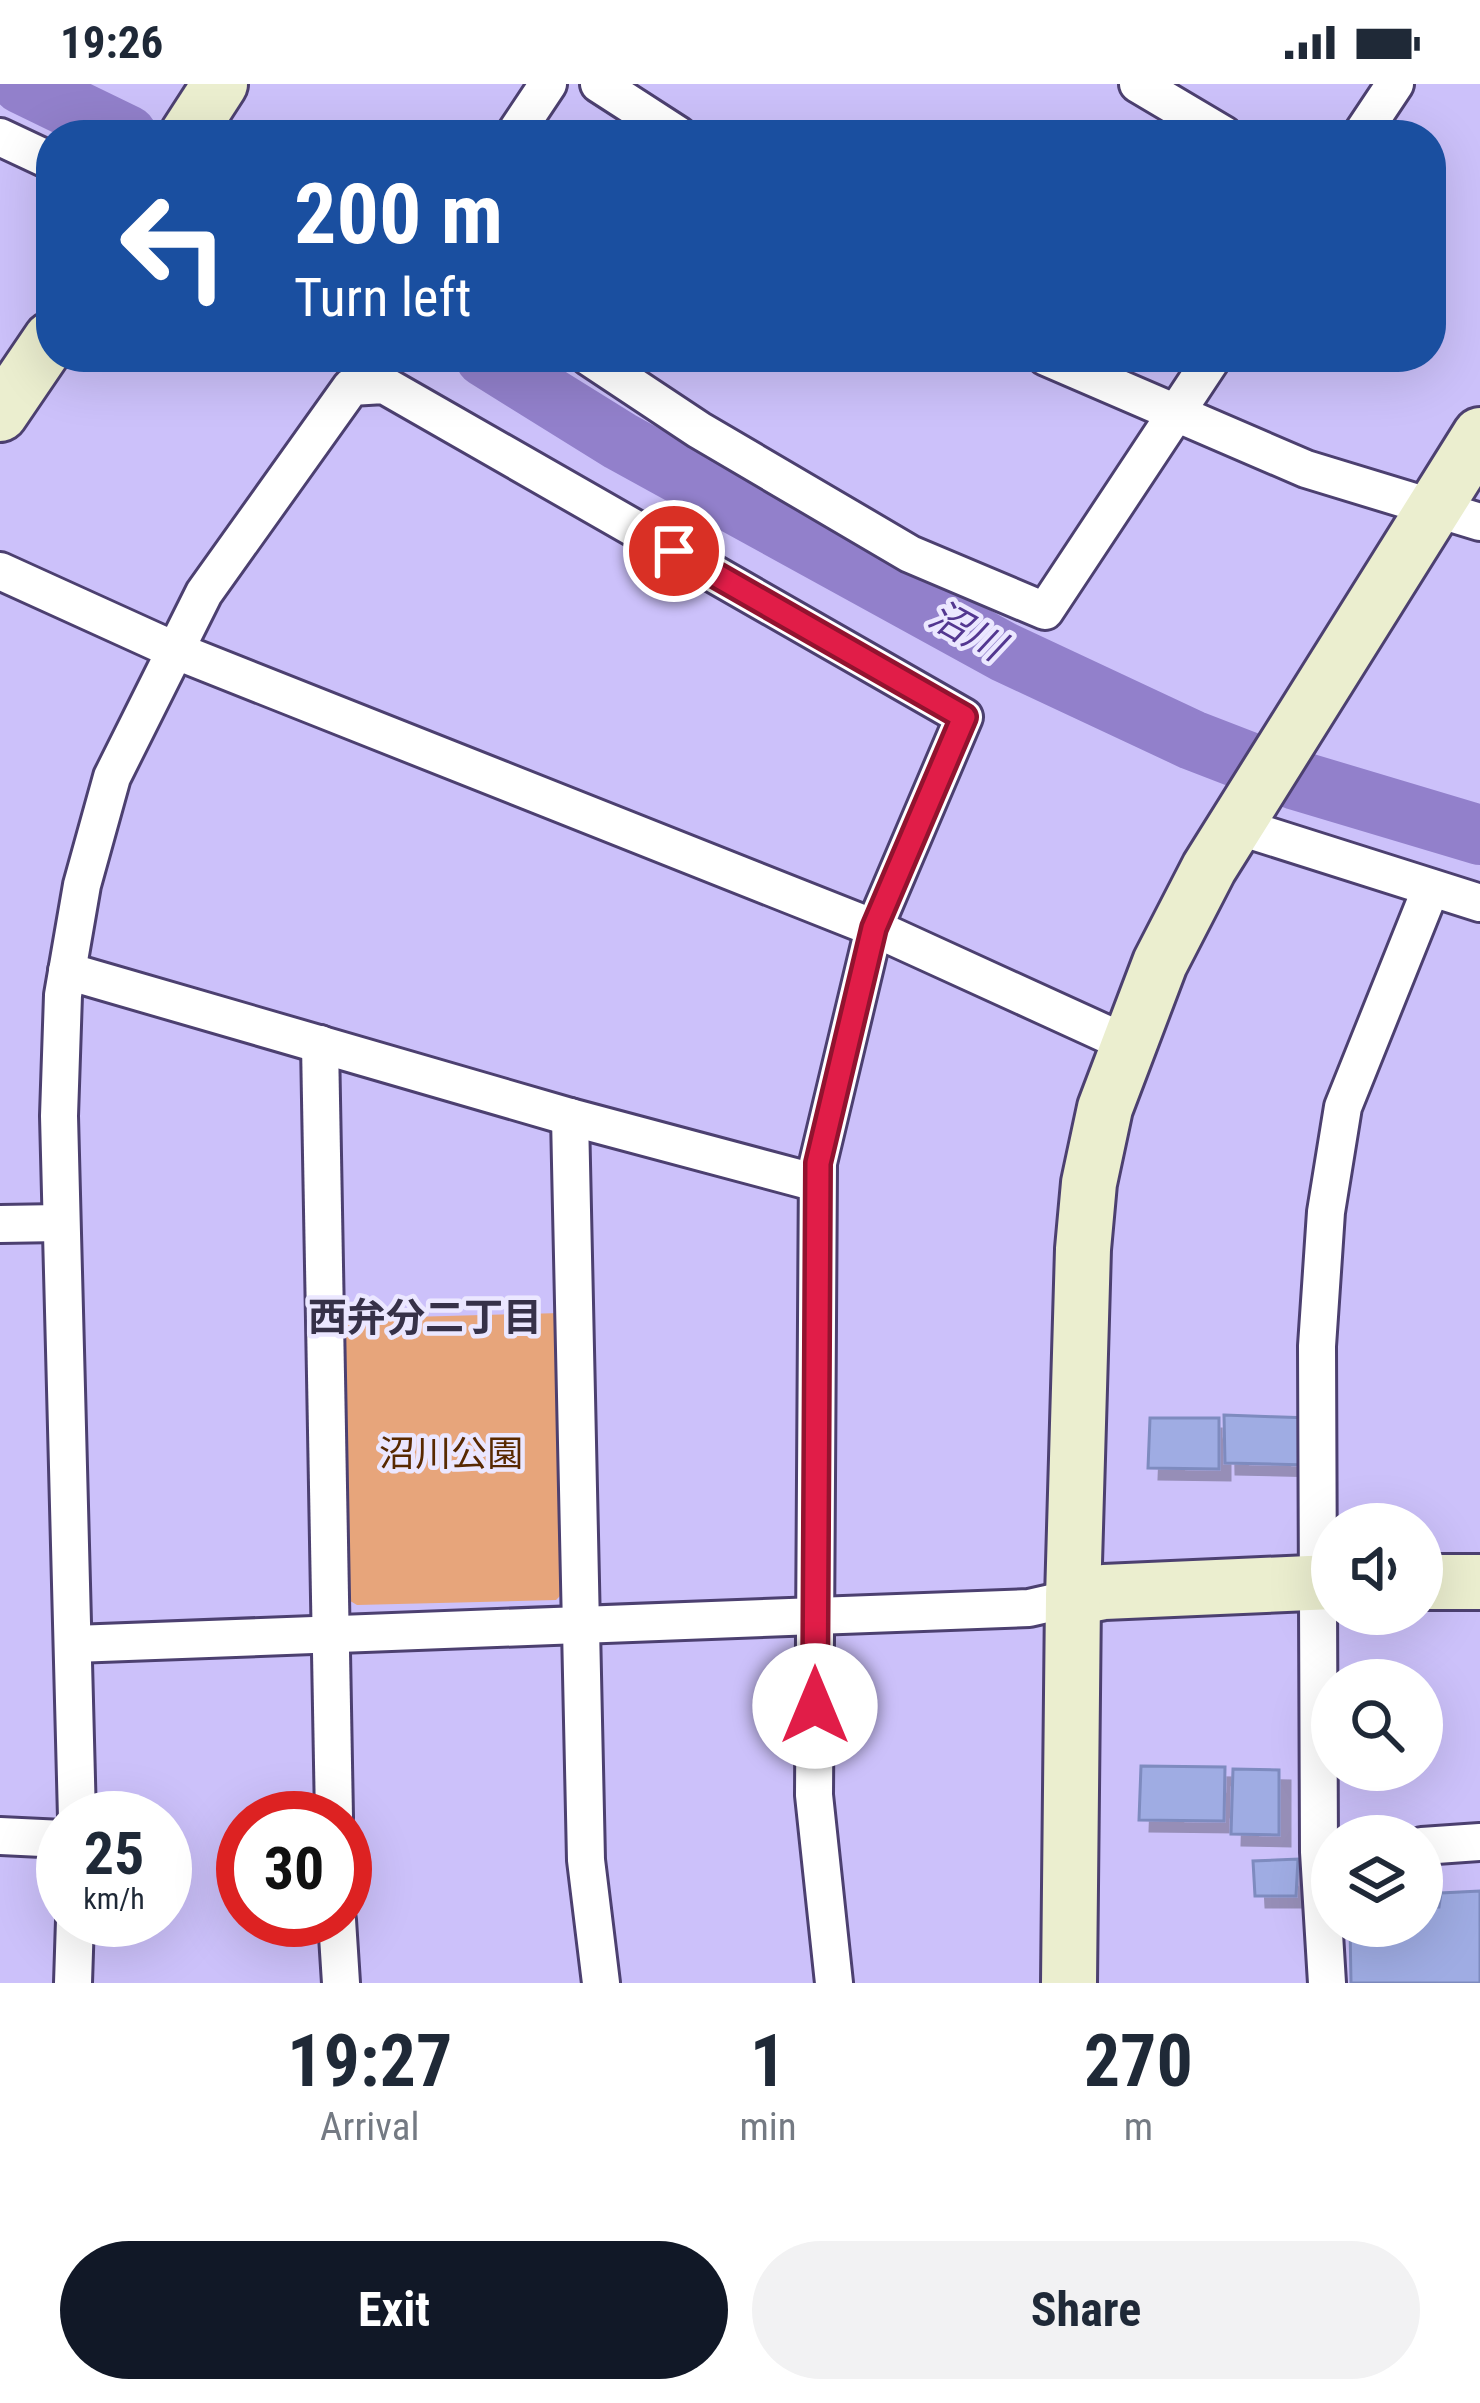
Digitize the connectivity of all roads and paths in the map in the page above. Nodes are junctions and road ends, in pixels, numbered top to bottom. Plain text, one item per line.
1 (220, 84) edge
2 (548, 84) edge
3 (599, 84) edge
4 (1138, 84) edge
5 (1395, 84) edge
6 (197, 120) edge
7 (524, 120) edge
8 (655, 120) edge
9 (1199, 120) edge
10 (1371, 120) edge
11 (0, 137) edge
12 (36, 154) edge
13 (36, 361) edge
14 (612, 372) edge
15 (1080, 372) edge
16 (1203, 372) edge
17 (0, 414) edge
18 (1174, 414) junction
19 (1480, 435) edge
20 (1457, 515) edge
21 (0, 571) edge
22 (174, 650) junction
23 (1237, 826) junction
24 (1431, 888) junction
25 (1480, 903) edge
26 (874, 928) junction
27 (67, 971) junction
28 (1126, 1043) junction
29 (320, 1044) junction
30 (570, 1117) junction
31 (817, 1183) junction
32 (61, 1223) junction
33 (0, 1224) edge
34 (1323, 1503) edge
35 (1443, 1582) edge
36 (1480, 1582) edge
37 (1311, 1583) edge
38 (1072, 1598) junction
39 (815, 1618) junction
40 (581, 1627) junction
41 (331, 1634) junction
42 (1326, 1635) edge
43 (74, 1644) junction
44 (77, 1791) edge
45 (334, 1791) edge
46 (1326, 1815) edge
47 (0, 1836) edge
48 (36, 1838) edge
49 (1480, 1842) edge
50 (1443, 1845) edge
51 (74, 1947) edge
52 (338, 1947) edge
53 (1327, 1947) edge
54 (73, 1983) edge
55 (340, 1983) edge
56 (602, 1983) edge
57 (834, 1983) edge
58 (1069, 1983) edge
59 (1327, 1983) edge

1 - 6 street
2 - 7 street
3 - 8 street
4 - 9 street
5 - 10 street
11 - 12 street
13 - 17 street
14 - 18 street
15 - 18 street
16 - 18 street
18 - 20 street
19 - 20 street
20 - 23 street
21 - 22 street
22 - 26 street
22 - 26 street
22 - 27 street
23 - 24 street
23 - 28 street
24 - 25 street
24 - 34 street
26 - 28 street
26 - 31 street
27 - 29 street
27 - 32 street
28 - 38 street
29 - 30 street
29 - 41 street
30 - 31 street
30 - 40 street
31 - 39 street
32 - 33 street
32 - 43 street
35 - 36 street
37 - 38 street
38 - 39 street
38 - 58 street
39 - 40 street
39 - 57 street
40 - 41 street
40 - 56 street
41 - 43 street
41 - 45 street
42 - 46 street
43 - 44 street
47 - 48 street
49 - 50 street
51 - 54 street
52 - 55 street
53 - 59 street

